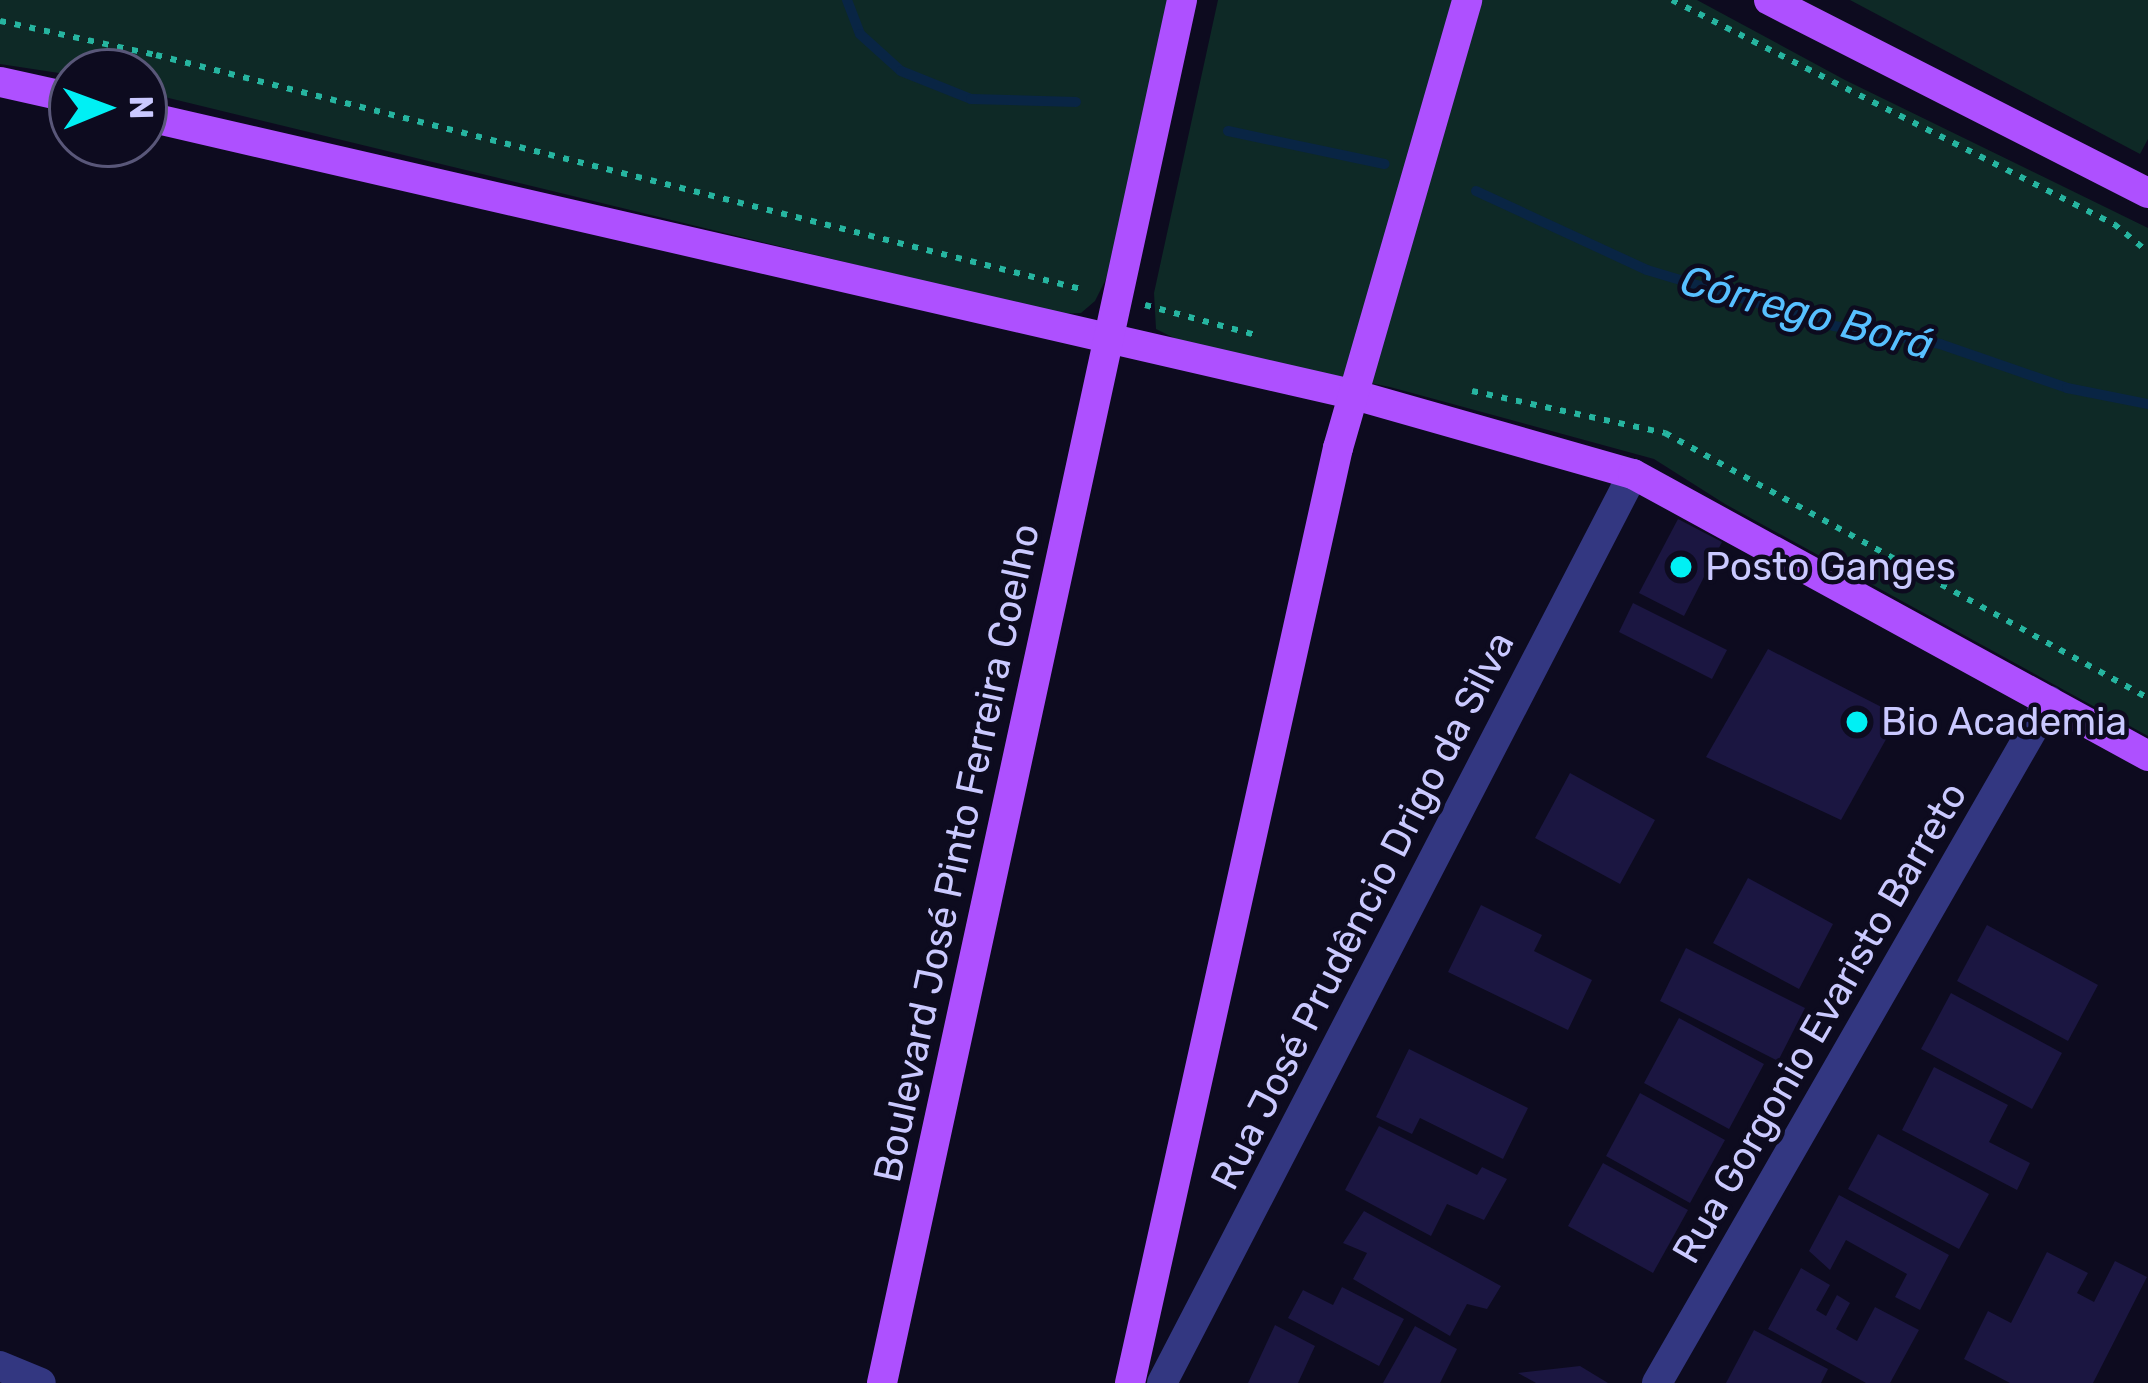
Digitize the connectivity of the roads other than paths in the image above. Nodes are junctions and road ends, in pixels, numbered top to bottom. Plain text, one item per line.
1 (1182, 0) edge
2 (1467, 0) edge
3 (1769, 0) edge
4 (0, 82) edge
5 (48, 93) edge
6 (168, 122) edge
7 (2148, 193) edge
8 (1108, 340) junction
9 (1354, 395) junction
10 (1633, 474) junction
11 (2049, 701) junction
12 (2148, 756) edge
13 (0, 1366) edge
14 (886, 1379) edge
15 (41, 1383) edge
16 (1130, 1383) edge
17 (1162, 1383) edge
18 (1657, 1383) edge

1 - 8 main road, Boulevard José Pinto Ferreira Coelho
2 - 9 main road
3 - 7 main road
4 - 5 main road
6 - 8 main road
8 - 9 main road
8 - 14 main road, Boulevard José Pinto Ferreira Coelho
9 - 10 main road
9 - 16 main road
10 - 11 main road
10 - 17 street, Rua José Prudêncio Drigo da Silva
11 - 12 main road
11 - 18 street, Rua Gorgonio Evaristo Barreto
13 - 15 street

